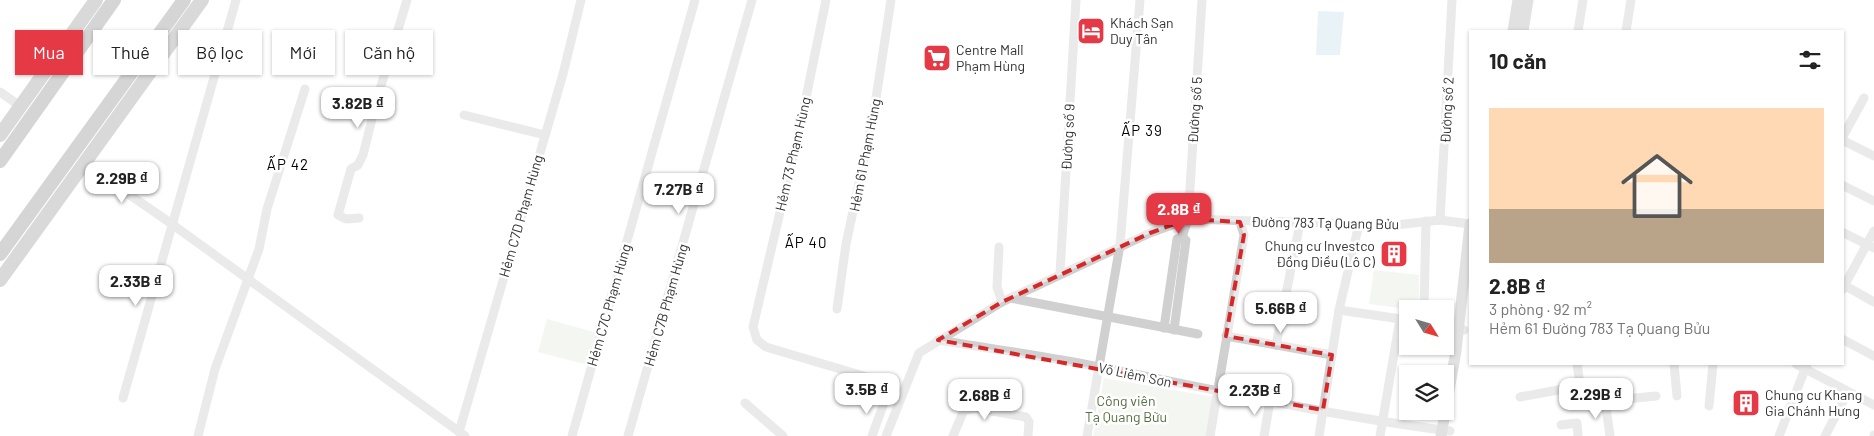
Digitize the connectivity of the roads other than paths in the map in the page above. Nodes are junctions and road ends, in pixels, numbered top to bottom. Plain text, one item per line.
1 (91, 0) edge
2 (96, 0) edge
3 (114, 0) edge
4 (184, 0) edge
5 (202, 0) edge
6 (236, 0) edge
7 (407, 0) edge
8 (581, 0) edge
9 (695, 0) edge
10 (752, 0) edge
11 (826, 0) edge
12 (890, 0) edge
13 (1076, 0) edge
14 (1140, 0) edge
15 (1202, 0) edge
16 (1452, 0) edge
17 (1518, 0) edge
18 (1528, 0) edge
19 (1583, 0) edge
20 (1631, 0) edge
21 (85, 16) junction
22 (1513, 30) edge
23 (1523, 30) edge
24 (1578, 30) edge
25 (1626, 30) edge
26 (304, 89) dead end
27 (0, 92) edge
28 (1864, 98) dead end
29 (20, 106) junction
30 (464, 115) dead end
31 (0, 135) edge
32 (545, 135) junction
33 (1844, 135) edge
34 (1844, 140) edge
35 (1873, 152) edge
36 (0, 161) edge
37 (85, 164) junction
38 (1844, 186) edge
39 (1874, 201) edge
40 (359, 218) dead end
41 (1188, 219) junction
42 (1440, 220) junction
43 (1426, 221) junction
44 (1240, 222) junction
45 (1300, 223) junction
46 (173, 224) junction
47 (1359, 224) junction
48 (1469, 224) edge
49 (1874, 231) edge
50 (1844, 233) edge
51 (1469, 236) edge
52 (1182, 237) junction
53 (1120, 245) junction
54 (1871, 246) edge
55 (999, 247) dead end
56 (0, 254) edge
57 (1060, 274) junction
58 (248, 279) junction
59 (0, 280) edge
60 (1844, 285) edge
61 (1844, 287) edge
62 (1469, 288) edge
63 (1006, 300) junction
64 (1424, 300) edge
65 (1874, 302) edge
66 (837, 310) dead end
67 (1339, 310) junction
68 (1107, 318) junction
69 (1399, 319) edge
70 (1164, 328) junction
71 (1454, 329) edge
72 (1174, 330) junction
73 (1461, 330) junction
74 (1198, 334) dead end
75 (1226, 336) junction
76 (938, 340) junction
77 (1844, 340) edge
78 (1399, 343) edge
79 (1276, 345) junction
80 (1332, 355) junction
81 (1874, 356) edge
82 (1577, 365) edge
83 (1674, 365) edge
84 (1713, 365) edge
85 (1806, 366) edge
86 (1099, 367) junction
87 (1579, 377) dead end
88 (867, 378) dead end
89 (1564, 390) dead end
90 (1218, 392) junction
91 (1848, 392) junction
92 (1656, 396) dead end
93 (1677, 396) dead end
94 (1520, 397) dead end
95 (123, 398) dead end
96 (1270, 401) junction
97 (1605, 401) junction
98 (745, 403) dead end
99 (884, 404) dead end
100 (1566, 405) dead end
101 (1874, 405) edge
102 (1709, 406) dead end
103 (1323, 410) junction
104 (1382, 420) junction
105 (1561, 425) dead end
106 (1445, 433) edge
107 (462, 434) edge
108 (198, 436) edge
109 (572, 436) edge
110 (628, 436) edge
111 (783, 436) edge
112 (872, 436) edge
113 (886, 436) edge
114 (953, 436) edge
115 (1028, 436) edge
116 (1087, 436) edge
117 (1210, 436) edge
118 (1264, 436) edge
119 (1319, 436) edge
120 (1380, 436) edge
121 (1578, 436) edge
122 (1610, 436) edge
123 (1779, 436) edge
124 (1825, 436) edge

1 - 21 main road
2 - 21 main road
3 - 36 highway
4 - 56 highway
5 - 37 main road
6 - 46 street
7 - 40 street
8 - 32 street, Hẻm C7D Phạm Hùng
9 - 109 street, Hẻm C7C Phạm Hùng
10 - 110 street, Hẻm C7B Phạm Hùng
11 - 88 street, Hẻm 73 Phạm Hùng
12 - 66 street, Hẻm 61 Phạm Hùng
13 - 57 street, Đường số 9
14 - 53 street
15 - 41 street, Đường số 5
16 - 42 street, Đường số 2
17 - 22 main road
18 - 23 main road
19 - 24 street
20 - 25 street
21 - 29 main road
26 - 58 street
27 - 29 street
28 - 33 street
29 - 31 main road
30 - 32 street
32 - 107 street, Hẻm C7D Phạm Hùng
34 - 35 street
37 - 46 street
37 - 59 main road
38 - 39 street
41 - 44 street, Đường 783 Tạ Quang Bửu
41 - 52 street, Đường số 5
41 - 53 street, Đường 783 Tạ Quang Bửu
42 - 43 street, Đường 783 Tạ Quang Bửu
42 - 48 street, Đường 783 Tạ Quang Bửu
43 - 47 street, Đường 783 Tạ Quang Bửu
43 - 64 street
44 - 45 street, Đường 783 Tạ Quang Bửu
44 - 75 street
45 - 47 street, Đường 783 Tạ Quang Bửu
45 - 79 street
46 - 58 street
46 - 95 street
47 - 67 street
49 - 54 street
50 - 54 street
51 - 73 main road
52 - 70 street, Đường số 5
52 - 72 street
53 - 57 street, Đường 783 Tạ Quang Bửu
53 - 68 street
54 - 60 street
55 - 63 street
57 - 63 street, Đường 783 Tạ Quang Bửu
58 - 107 street
58 - 108 street
61 - 65 street
62 - 73 main road
63 - 68 street
63 - 76 street, Đường 783 Tạ Quang Bửu
67 - 69 street
67 - 80 street
68 - 70 street
68 - 86 street
70 - 72 street
71 - 73 street
72 - 74 street
73 - 106 main road
75 - 79 street
75 - 90 street
76 - 86 street, Võ Liêm Sơn
76 - 113 street, Đường 783 Tạ Quang Bửu
77 - 81 street
78 - 104 street
79 - 80 street
80 - 103 street
82 - 87 street
83 - 93 street
84 - 102 street
85 - 91 street
85 - 123 street
86 - 90 street, Võ Liêm Sơn
86 - 116 street
89 - 94 street
90 - 96 street, Võ Liêm Sơn
90 - 117 street
91 - 101 street
91 - 124 street
92 - 97 street
96 - 103 street, Võ Liêm Sơn
96 - 118 street
97 - 100 street
97 - 122 street
98 - 111 street
99 - 112 street
103 - 104 street, Võ Liêm Sơn
103 - 119 street
104 - 106 street, Võ Liêm Sơn
104 - 120 street
105 - 121 street
114 - 115 street

